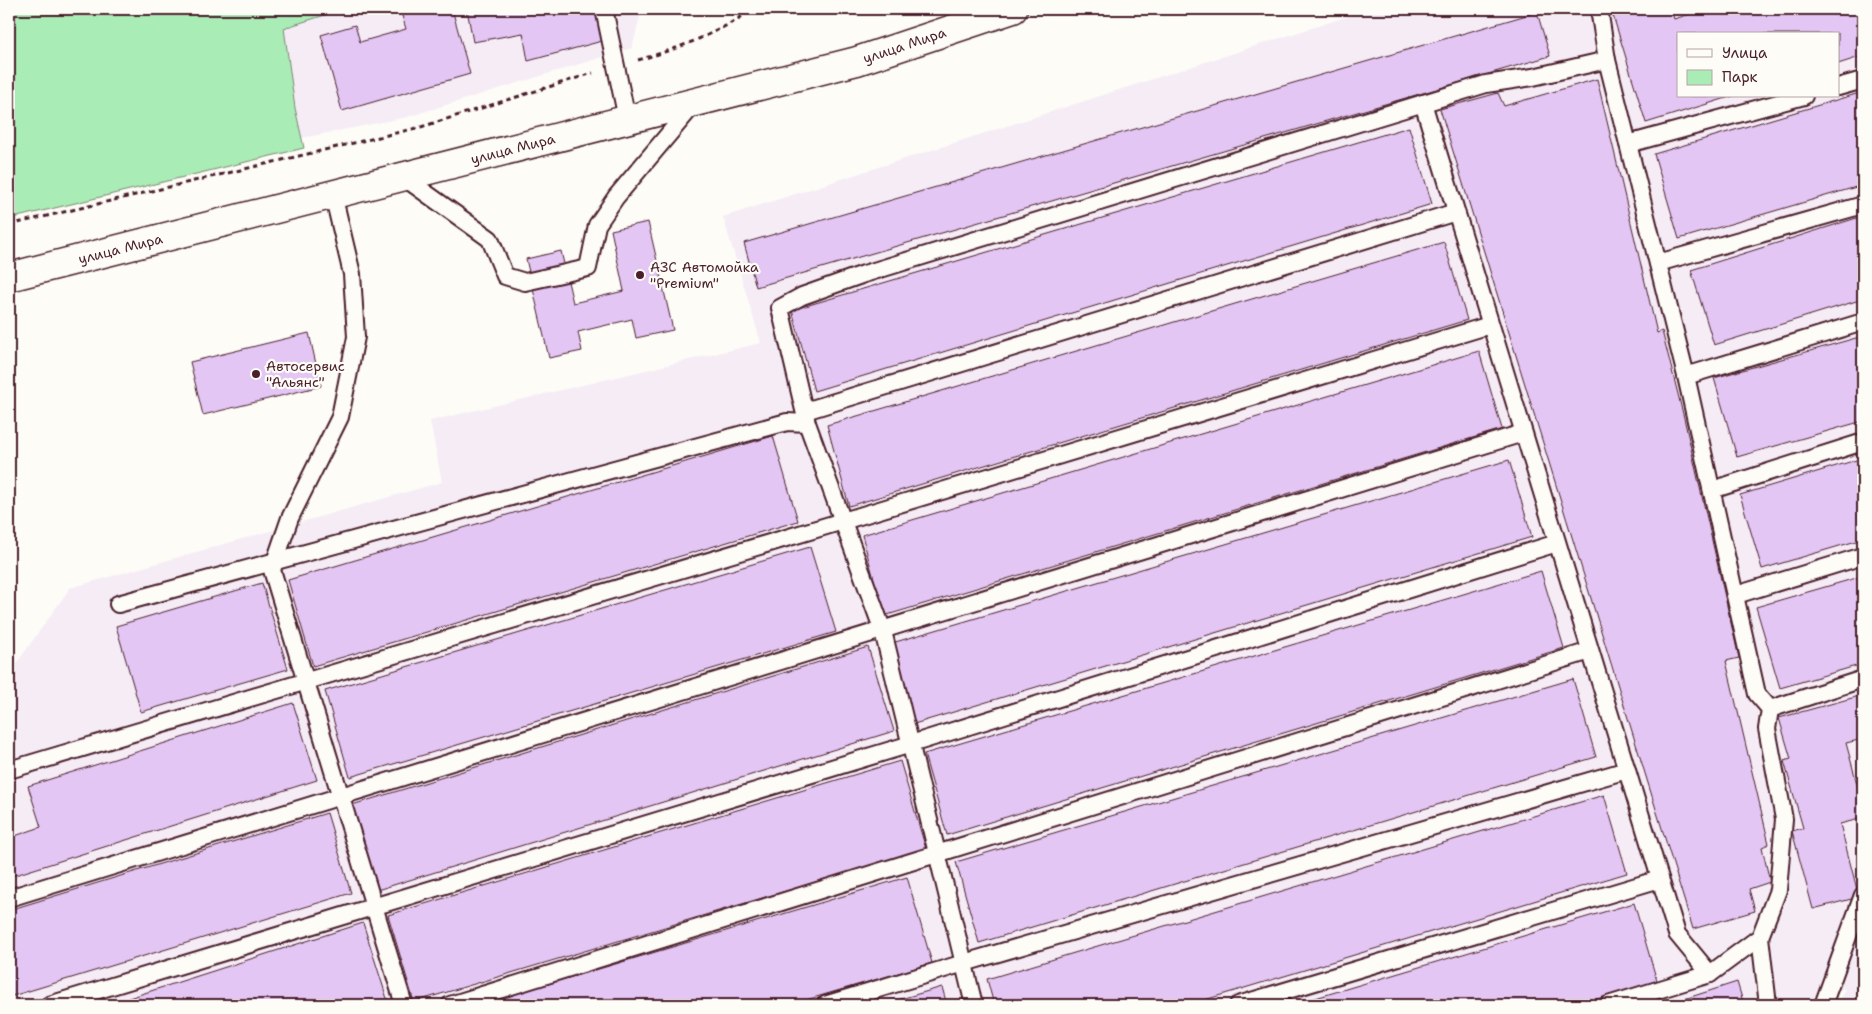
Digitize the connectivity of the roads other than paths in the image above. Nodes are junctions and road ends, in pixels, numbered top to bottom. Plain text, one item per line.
1 (604, 9) edge
2 (1012, 9) edge
3 (1599, 9) edge
4 (1607, 60) junction
5 (1863, 80) edge
6 (1840, 86) edge
7 (1797, 98) edge
8 (696, 102) junction
9 (1423, 103) junction
10 (627, 120) junction
11 (1628, 144) junction
12 (402, 176) junction
13 (333, 194) junction
14 (1863, 205) edge
15 (1456, 212) junction
16 (1658, 263) junction
17 (9, 276) edge
18 (1863, 322) edge
19 (1490, 325) junction
20 (1686, 376) junction
21 (806, 417) junction
22 (1523, 433) junction
23 (1863, 442) edge
24 (1712, 490) junction
25 (843, 522) junction
26 (1557, 543) junction
27 (1863, 556) edge
28 (274, 561) junction
29 (1736, 595) junction
30 (118, 604) dead end
31 (883, 631) junction
32 (1590, 651) junction
33 (1863, 679) edge
34 (305, 682) junction
35 (1770, 709) junction
36 (911, 744) junction
37 (9, 770) edge
38 (1627, 770) junction
39 (340, 796) junction
40 (939, 854) junction
41 (1660, 879) junction
42 (1863, 895) edge
43 (9, 898) edge
44 (374, 907) junction
45 (1760, 937) junction
46 (964, 962) junction
47 (1710, 974) junction
48 (49, 1005) edge
49 (404, 1005) edge
50 (450, 1005) edge
51 (825, 1005) edge
52 (974, 1005) edge
53 (1238, 1005) edge
54 (1608, 1005) edge
55 (1768, 1005) edge
56 (1823, 1005) edge

1 - 10 lane
2 - 8 main road, улица Мира
3 - 4 lane
4 - 9 lane
4 - 11 lane
5 - 6 lane
7 - 11 lane
8 - 10 main road, улица Мира
8 - 12 lane
9 - 15 lane
9 - 21 lane
10 - 12 main road, улица Мира
11 - 16 lane
12 - 13 main road, улица Мира
13 - 17 main road, улица Мира
13 - 28 lane
14 - 16 lane
15 - 19 lane
15 - 21 lane
16 - 20 lane
18 - 20 lane
19 - 22 lane
19 - 25 lane
20 - 24 lane
21 - 25 lane
21 - 28 lane
22 - 26 lane
22 - 31 lane
23 - 24 lane
24 - 29 lane
25 - 31 lane
25 - 34 lane
26 - 32 lane
26 - 36 lane
27 - 29 lane
28 - 30 lane
28 - 34 lane
29 - 35 lane
31 - 36 lane
31 - 39 lane
32 - 38 lane
32 - 40 lane
33 - 35 lane
34 - 37 lane
34 - 39 lane
35 - 45 lane
36 - 40 lane
36 - 44 lane
38 - 41 lane
38 - 46 lane
39 - 43 lane
39 - 44 lane
40 - 46 lane
40 - 50 lane
41 - 47 lane
41 - 53 lane
42 - 56 lane
44 - 48 lane
44 - 49 lane
45 - 47 lane
45 - 55 lane
46 - 51 lane
46 - 52 lane
47 - 54 lane

